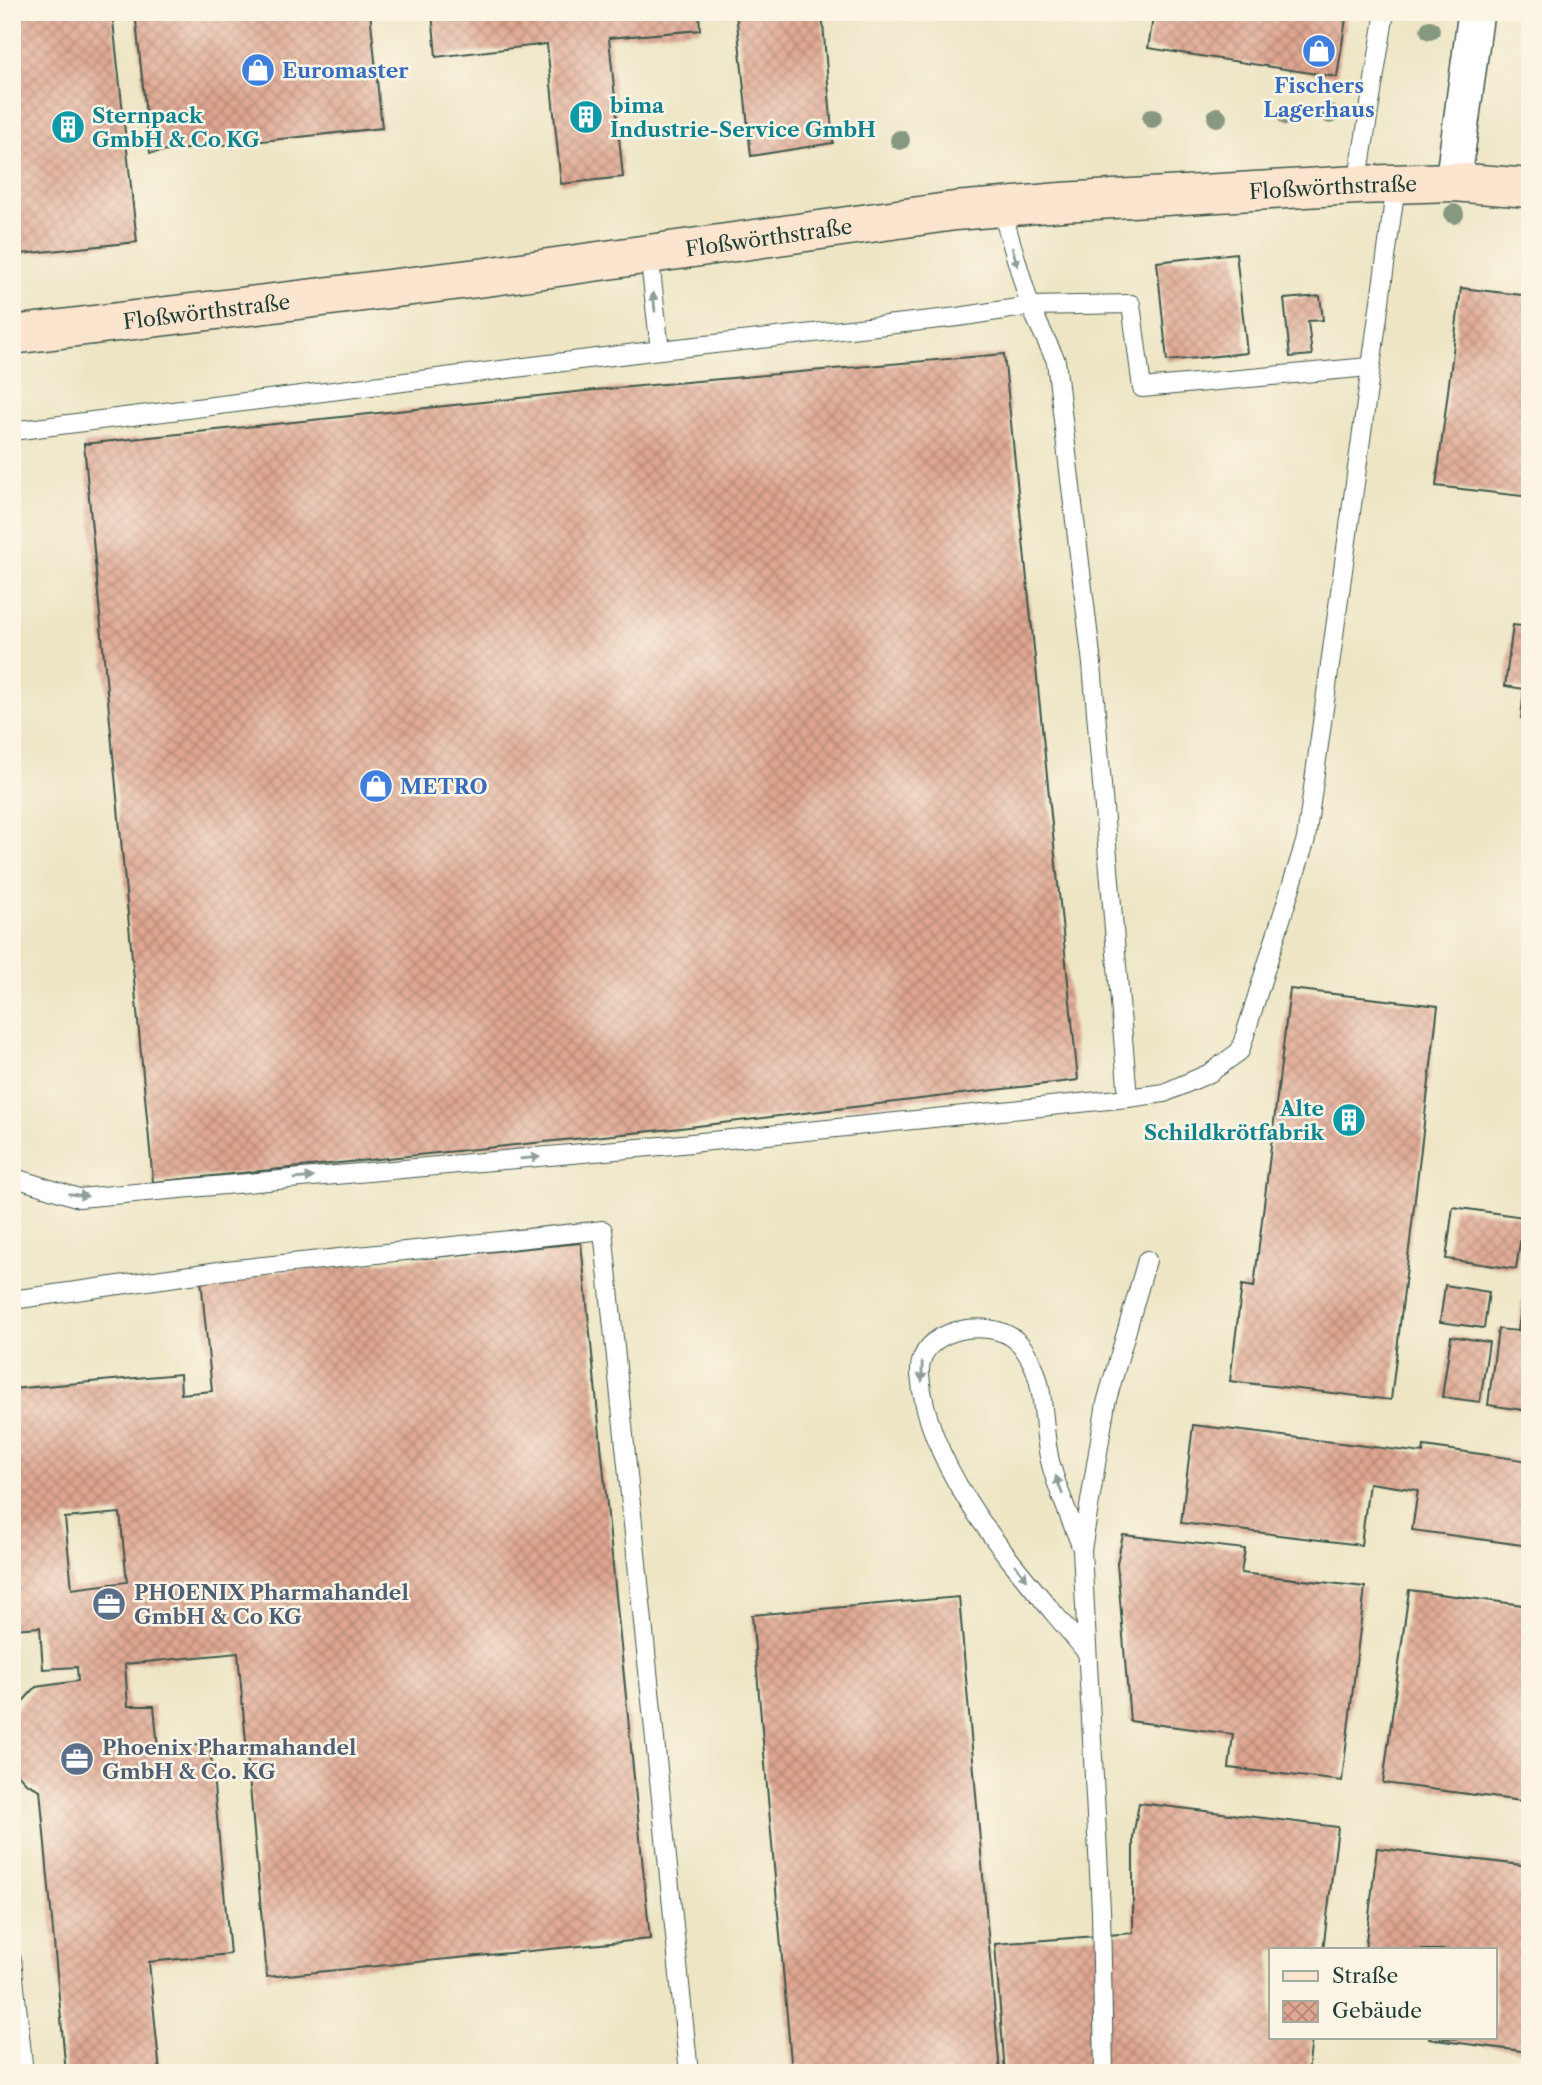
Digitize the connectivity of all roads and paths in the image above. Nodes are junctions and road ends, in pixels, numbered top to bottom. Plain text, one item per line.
1 (1385, 12) edge
2 (1476, 12) edge
3 (1453, 182) junction
4 (1357, 185) junction
5 (1396, 185) junction
6 (1530, 188) edge
7 (1001, 208) junction
8 (649, 253) junction
9 (1030, 306) junction
10 (12, 335) edge
11 (660, 350) junction
12 (1369, 367) junction
13 (12, 431) edge
14 (1128, 1098) junction
15 (12, 1177) edge
16 (1147, 1260) dead end
17 (12, 1300) edge
18 (1082, 1550) junction
19 (1087, 1653) junction
20 (12, 1958) edge
21 (24, 2073) edge
22 (689, 2073) edge
23 (1104, 2073) edge

1 - 4 lane
2 - 3 street
3 - 5 main road, Floßwörthstraße
3 - 6 main road, Floßwörthstraße
4 - 5 main road, Floßwörthstraße
4 - 7 main road, Floßwörthstraße
5 - 12 lane
7 - 8 main road, Floßwörthstraße
7 -> 9 lane
8 - 10 main road, Floßwörthstraße
11 -> 8 lane
9 - 11 lane
9 - 12 lane
9 - 14 lane
11 - 13 lane
12 - 14 lane
15 -> 14 lane
16 - 18 lane
17 - 22 lane
18 - 19 lane
18 -> 19 lane
19 - 23 lane
20 - 21 lane

